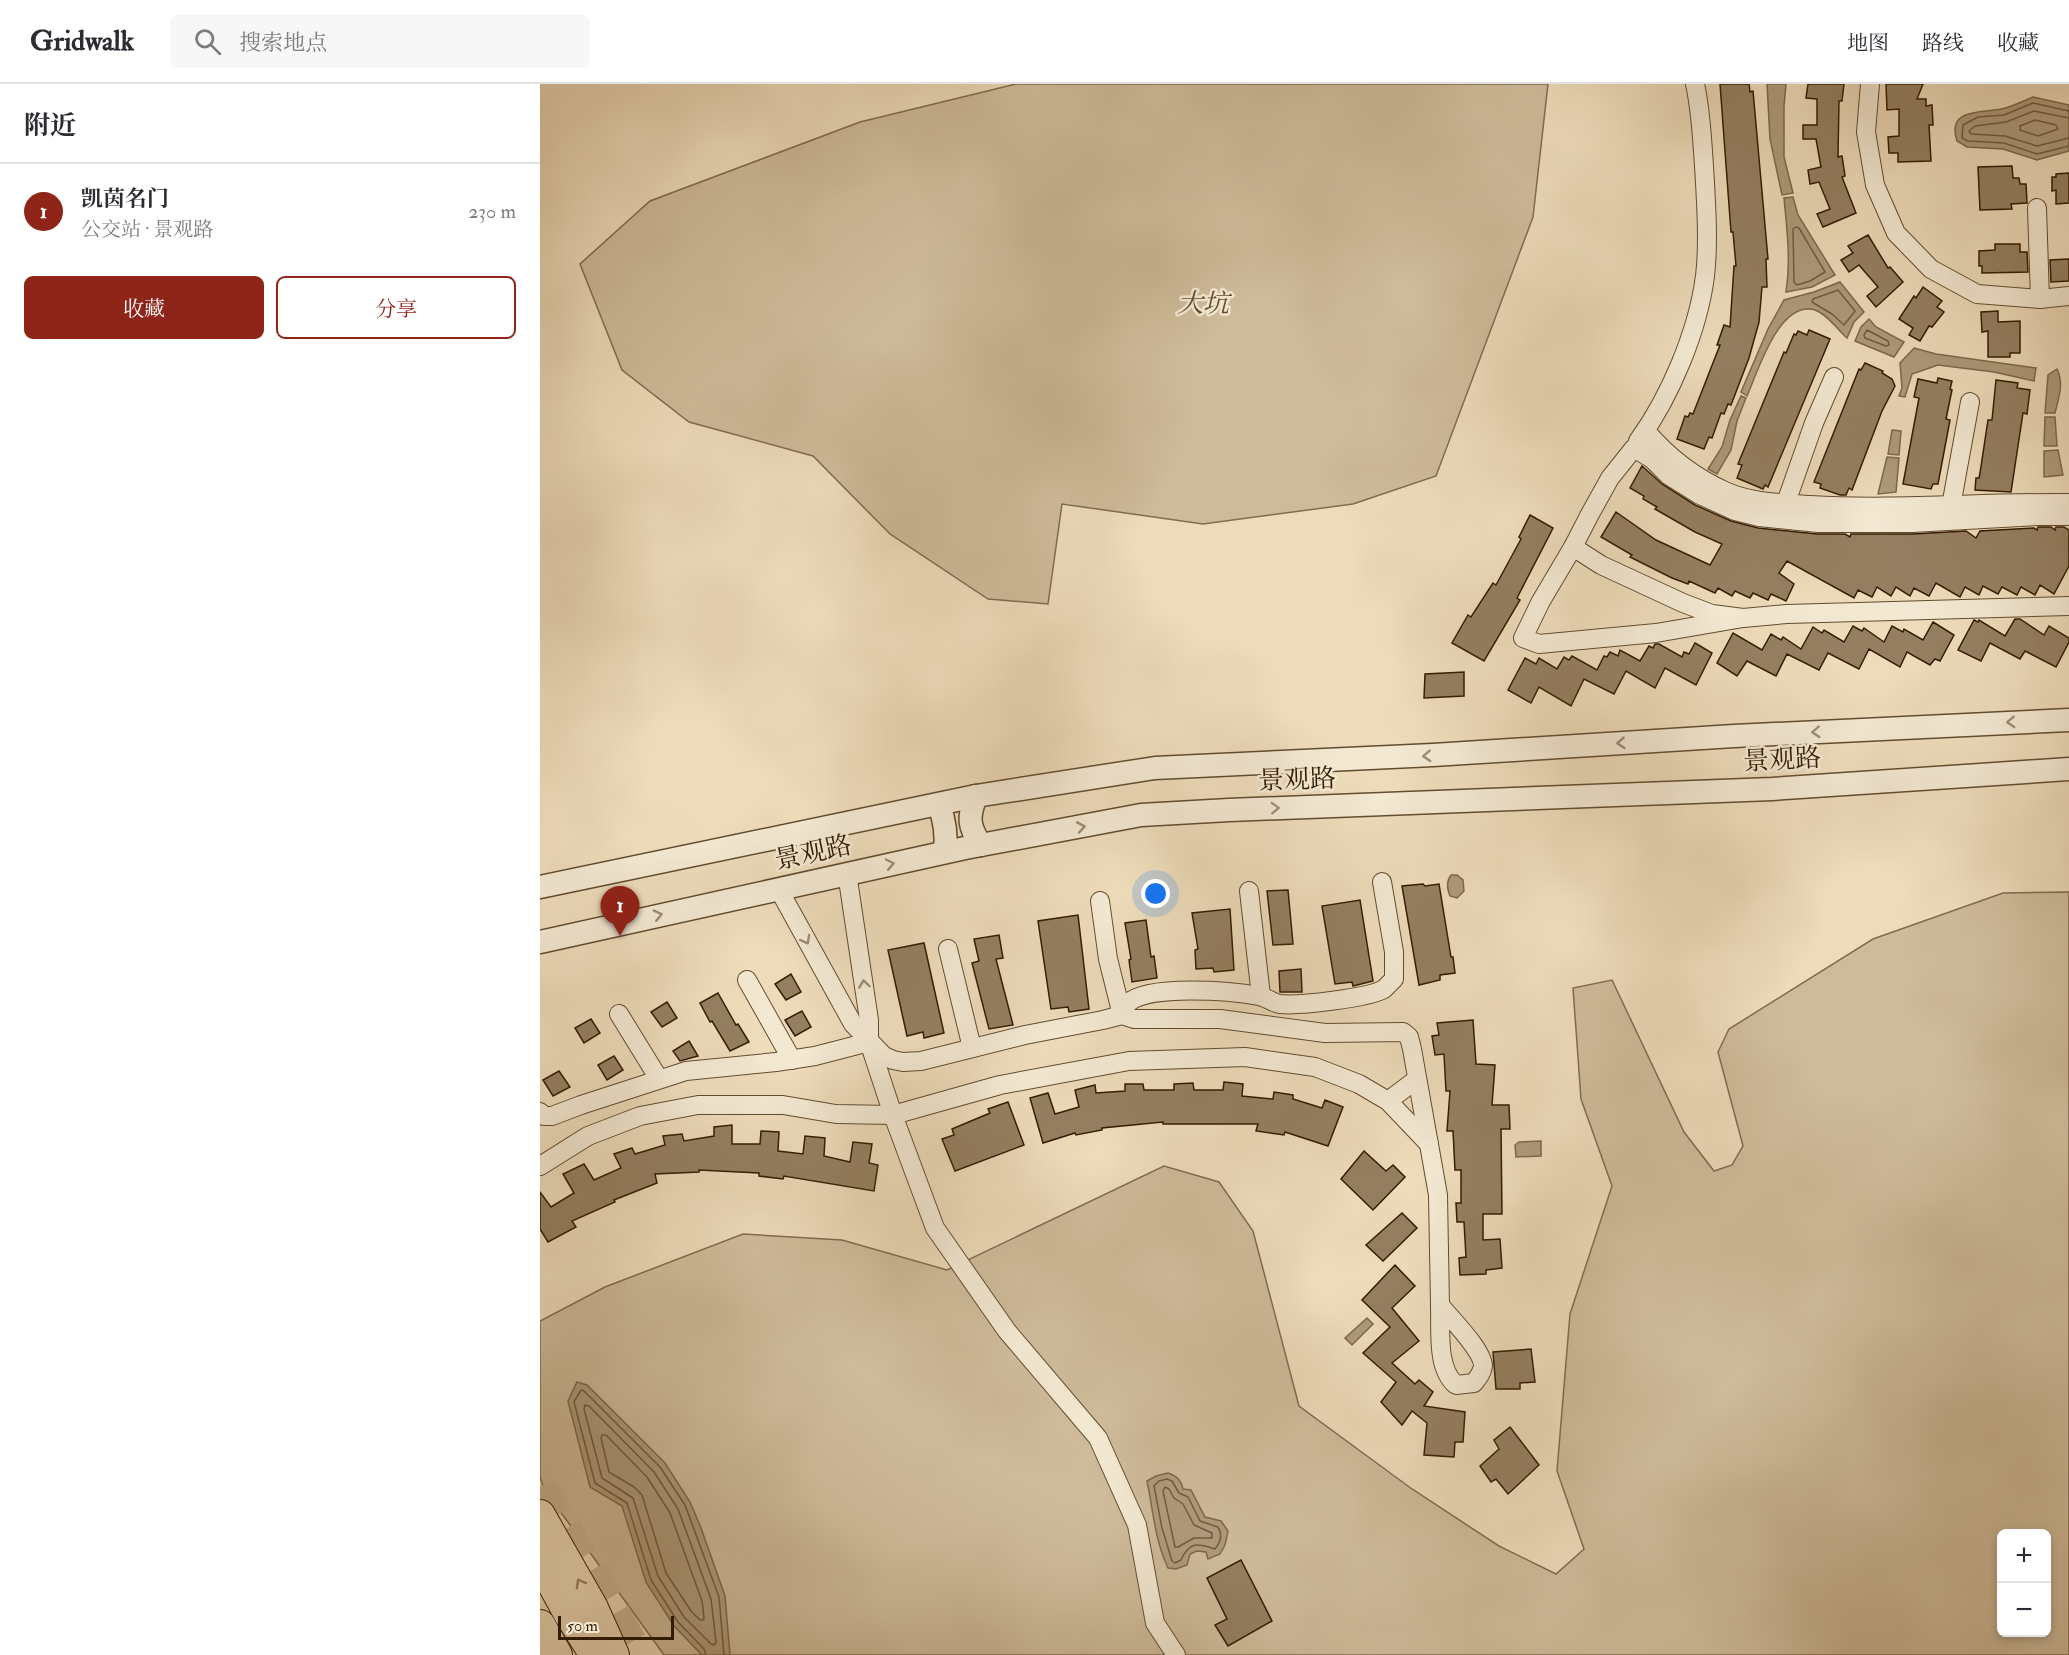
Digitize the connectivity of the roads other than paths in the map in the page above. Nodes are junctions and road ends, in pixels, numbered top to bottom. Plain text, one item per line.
1 (1695, 84) edge
2 (1870, 84) edge
3 (2037, 208) dead end
4 (2069, 296) edge
5 (2040, 299) junction
6 (1834, 377) dead end
7 (1970, 402) dead end
8 (1646, 431) junction
9 (1634, 448) junction
10 (2069, 503) edge
11 (1783, 511) junction
12 (1952, 513) junction
13 (2069, 516) edge
14 (1573, 548) junction
15 (2069, 606) edge
16 (1743, 618) junction
17 (2069, 720) edge
18 (2069, 769) edge
19 (976, 796) junction
20 (939, 805) junction
21 (981, 845) junction
22 (945, 852) junction
23 (848, 873) junction
24 (1382, 882) dead end
25 (540, 887) edge
26 (778, 888) junction
27 (1249, 891) dead end
28 (1101, 901) dead end
29 (540, 942) edge
30 (948, 949) dead end
31 (747, 980) dead end
32 (1261, 996) junction
33 (619, 1014) dead end
34 (1122, 1015) junction
35 (869, 1042) junction
36 (972, 1048) junction
37 (792, 1060) junction
38 (659, 1079) junction
39 (1417, 1079) junction
40 (1388, 1101) junction
41 (540, 1112) edge
42 (893, 1115) junction
43 (1429, 1144) junction
44 (540, 1166) edge
45 (1440, 1305) dead end
46 (540, 1515) edge
47 (540, 1561) edge
48 (540, 1625) edge
49 (600, 1652) edge
50 (557, 1655) edge
51 (1176, 1655) edge

1 - 8 street
2 - 5 street
3 - 5 street
4 - 5 street
6 - 11 street
7 - 12 street
8 - 9 street
8 - 11 street
9 - 11 street
9 - 14 street
10 - 12 street
11 - 12 street
12 - 13 street
14 - 16 street
14 - 16 street
15 - 16 street
17 -> 19 street
21 -> 18 street, 景观路
19 - 20 street
19 - 21 street
20 - 22 street
20 - 25 street
21 - 22 street, 景观路
23 -> 22 street, 景观路
23 - 26 street, 景观路
35 -> 23 street
24 - 32 street
29 -> 26 street, 景观路
26 -> 35 street
27 - 32 street
28 - 34 street
30 - 36 street
31 - 37 street
32 - 34 street
33 - 38 street
34 - 36 street
34 - 39 street
35 - 36 street
35 - 37 street
35 - 42 street
37 - 38 street
38 - 41 street
39 - 40 street
39 - 43 street
40 - 42 street
40 - 43 street
42 - 44 street
42 - 51 street
43 - 45 street
49 -> 46 highway
47 - 49 highway
48 - 50 highway

